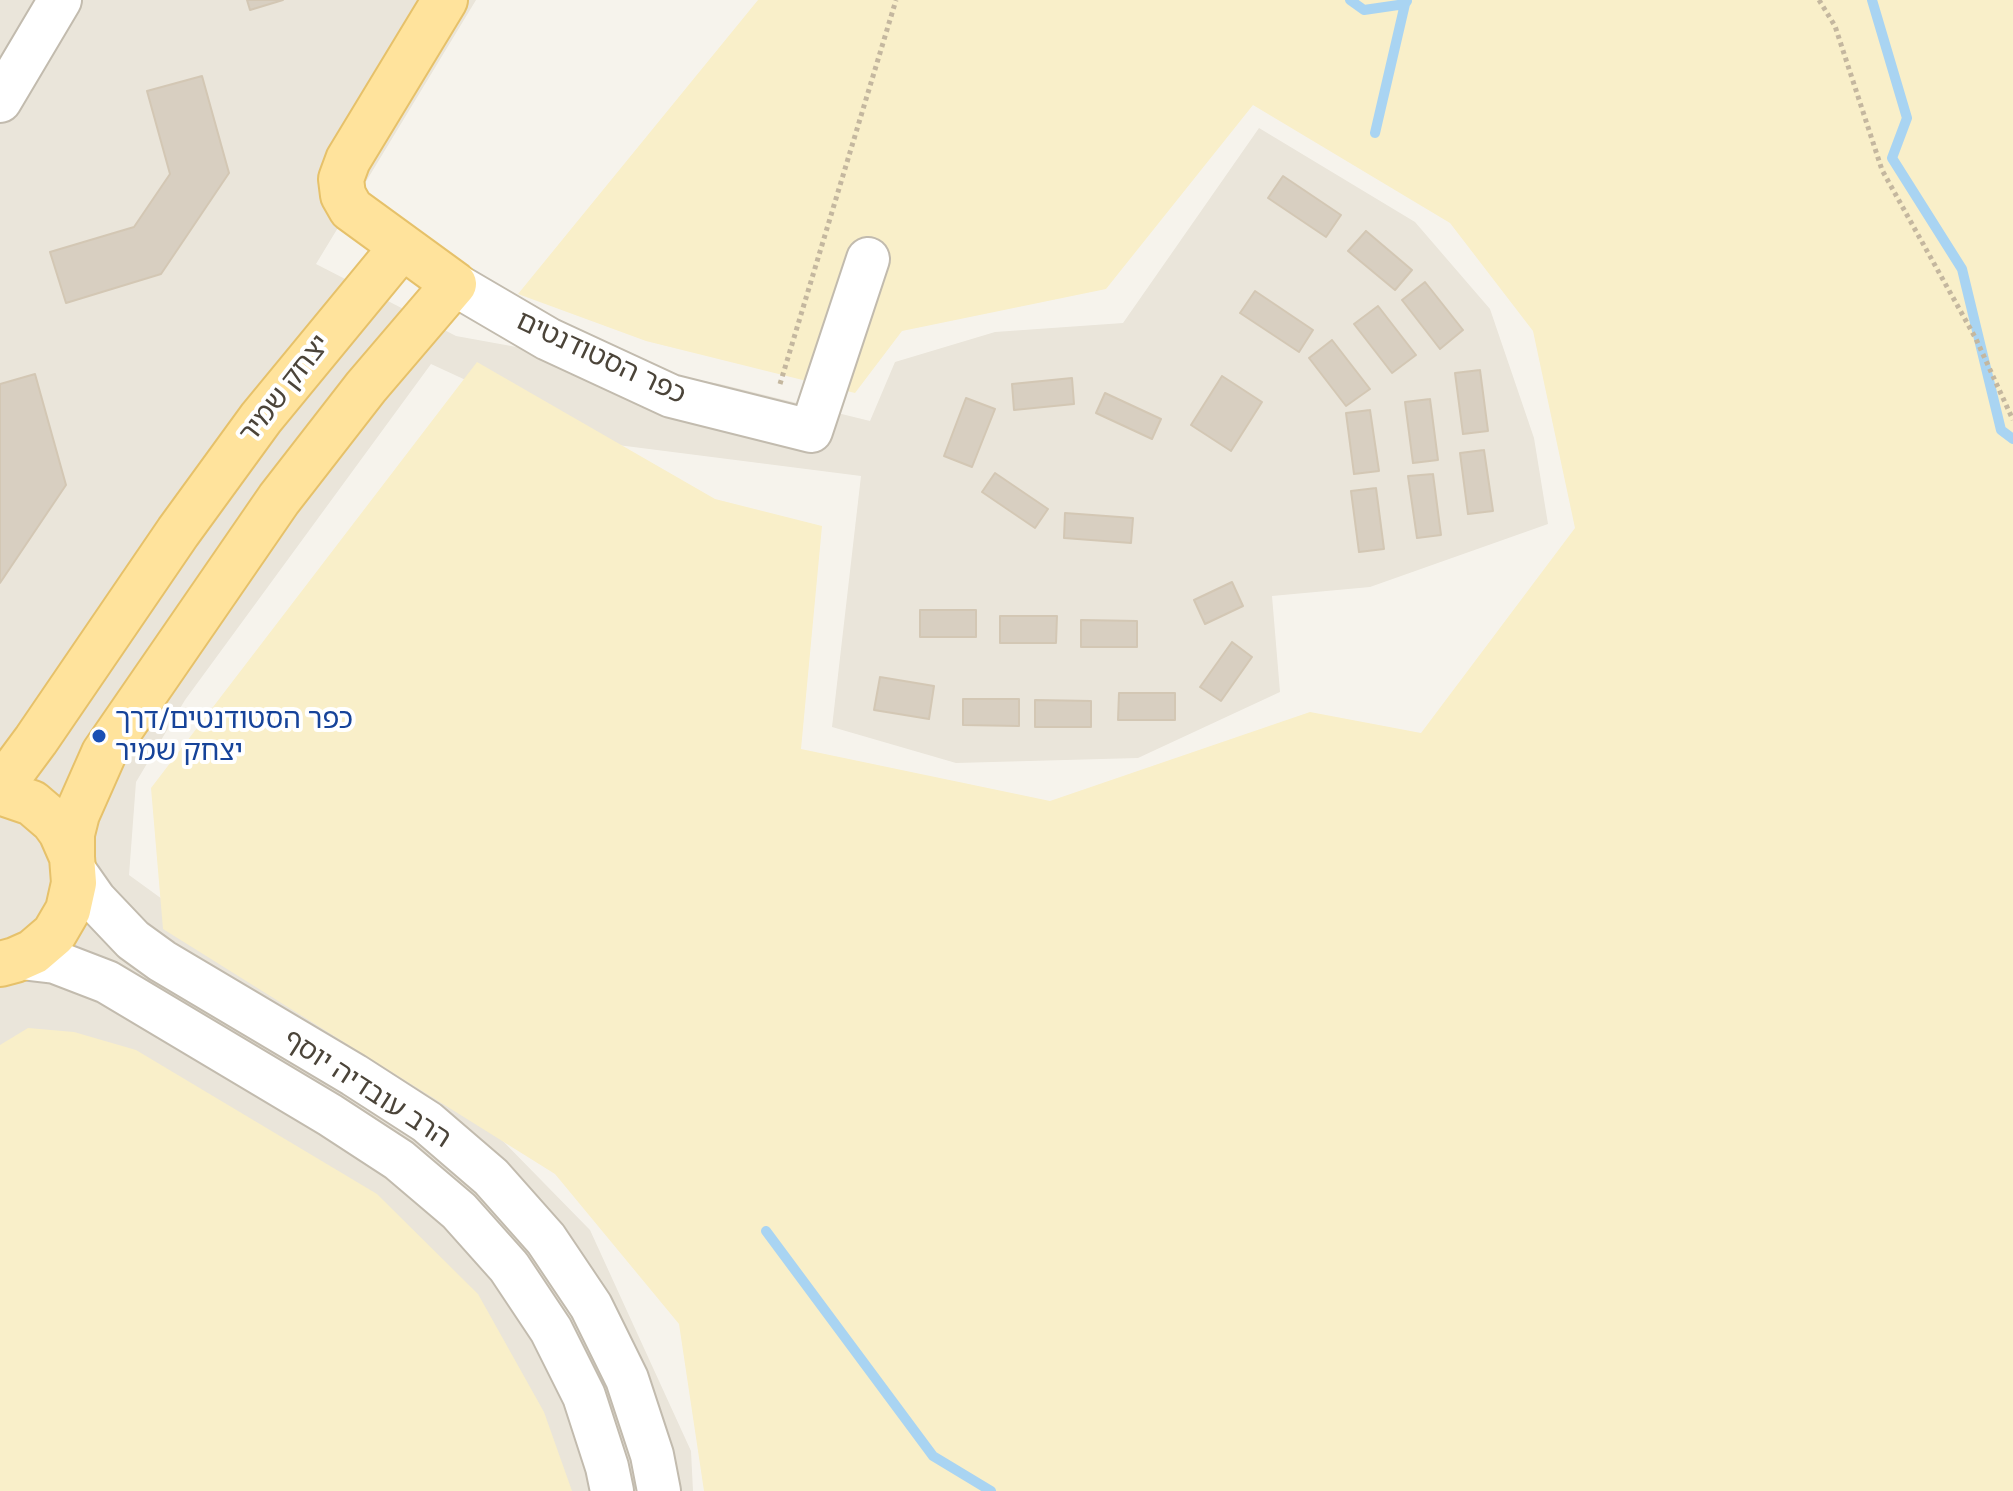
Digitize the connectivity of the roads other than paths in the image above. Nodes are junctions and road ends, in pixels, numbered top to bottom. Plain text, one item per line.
1 (60, 0) edge
2 (445, 0) edge
3 (0, 101) edge
4 (401, 248) junction
5 (868, 259) dead end
6 (454, 284) junction
7 (0, 781) edge
8 (0, 792) edge
9 (73, 863) junction
10 (6, 962) edge
11 (612, 1491) edge
12 (659, 1491) edge

1 - 3 street
2 - 4 main road
4 - 6 main road
4 - 7 main road, יצחק שמיר
5 - 6 street, כפר הסטודנטים
6 - 9 main road
8 - 9 main road
9 - 10 main road
9 - 12 street, הרב עובדיה יוסף
10 - 11 street, הרב עובדיה יוסף

